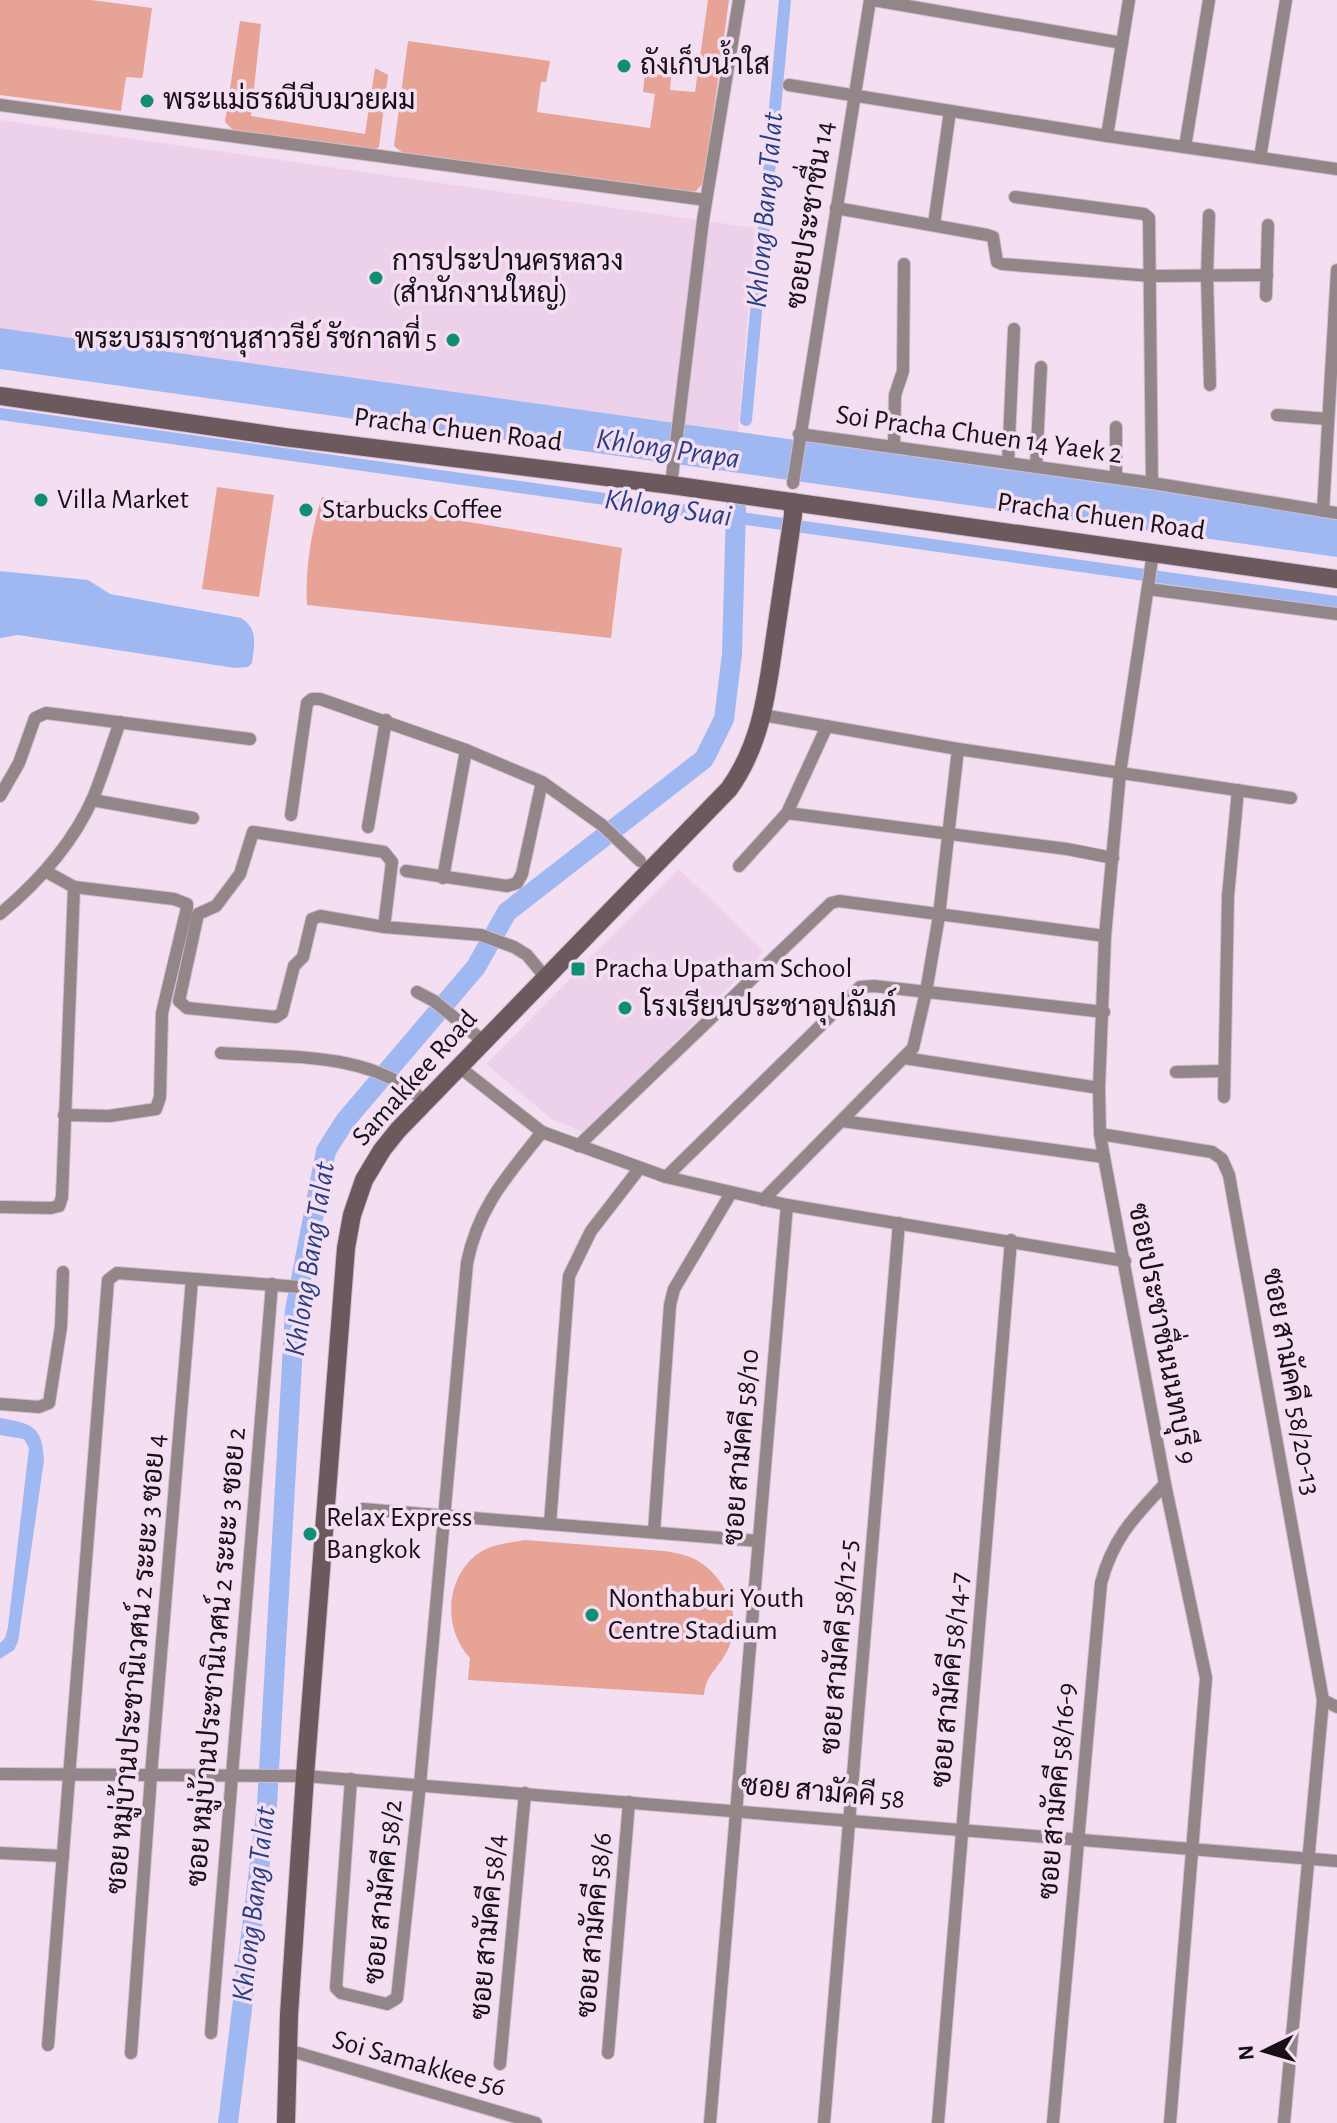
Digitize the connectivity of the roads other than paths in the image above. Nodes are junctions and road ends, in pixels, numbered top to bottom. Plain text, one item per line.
1 (739, 0) edge
2 (872, 0) edge
3 (1129, 0) edge
4 (1209, 0) edge
5 (1286, 0) edge
6 (1122, 43) junction
7 (789, 85) dead end
8 (855, 95) junction
9 (0, 105) edge
10 (950, 111) junction
11 (1107, 136) junction
12 (1185, 147) junction
13 (1260, 158) junction
14 (1337, 169) edge
15 (1015, 197) dead end
16 (706, 200) junction
17 (836, 208) junction
18 (1209, 215) dead end
19 (934, 224) junction
20 (1268, 225) dead end
21 (904, 264) dead end
22 (1337, 270) edge
23 (1267, 275) junction
24 (1151, 276) junction
25 (1207, 276) junction
26 (1266, 296) dead end
27 (1014, 329) dead end
28 (1041, 367) dead end
29 (1210, 385) dead end
30 (0, 396) edge
31 (1277, 415) dead end
32 (1328, 419) junction
33 (1116, 427) dead end
34 (799, 436) junction
35 (894, 447) junction
36 (1008, 463) junction
37 (1036, 467) junction
38 (672, 478) junction
39 (1116, 478) junction
40 (1152, 483) junction
41 (793, 500) junction
42 (1323, 511) junction
43 (1337, 513) edge
44 (1153, 559) junction
45 (1337, 579) edge
46 (1149, 586) junction
47 (1337, 614) edge
48 (762, 715) junction
49 (386, 720) junction
50 (120, 722) junction
51 (827, 726) junction
52 (250, 739) dead end
53 (958, 749) junction
54 (466, 750) junction
55 (1120, 773) junction
56 (542, 782) junction
57 (1238, 790) junction
58 (0, 796) edge
59 (1291, 798) dead end
60 (92, 800) junction
61 (787, 813) junction
62 (291, 815) dead end
63 (193, 818) dead end
64 (368, 827) dead end
65 (950, 836) junction
66 (1113, 858) junction
67 (640, 861) dead end
68 (739, 866) dead end
69 (45, 871) junction
70 (406, 871) dead end
71 (443, 878) junction
72 (74, 887) junction
73 (0, 914) edge
74 (939, 916) junction
75 (384, 927) junction
76 (1105, 936) junction
77 (546, 978) junction
78 (417, 992) dead end
79 (926, 992) junction
80 (1104, 1012) junction
81 (483, 1041) junction
82 (221, 1053) dead end
83 (904, 1058) junction
84 (458, 1066) junction
85 (1224, 1071) junction
86 (1176, 1072) dead end
87 (1099, 1088) junction
88 (1224, 1097) dead end
89 (425, 1102) junction
90 (64, 1115) junction
91 (842, 1121) junction
92 (542, 1132) junction
93 (1100, 1134) junction
94 (578, 1146) junction
95 (1104, 1157) junction
96 (639, 1169) junction
97 (666, 1177) junction
98 (731, 1193) junction
99 (763, 1200) junction
100 (787, 1205) junction
101 (0, 1207) edge
102 (899, 1223) junction
103 (1011, 1240) junction
104 (1125, 1261) junction
105 (63, 1272) dead end
106 (192, 1279) junction
107 (272, 1284) junction
108 (313, 1288) dead end
109 (0, 1404) edge
110 (1165, 1484) junction
111 (363, 1509) dead end
112 (443, 1516) junction
113 (550, 1524) junction
114 (654, 1532) junction
115 (758, 1541) junction
116 (1323, 1700) junction
117 (1337, 1707) edge
118 (0, 1774) edge
119 (68, 1775) junction
120 (151, 1775) junction
121 (305, 1776) junction
122 (232, 1777) junction
123 (351, 1779) junction
124 (420, 1784) junction
125 (525, 1793) junction
126 (629, 1802) junction
127 (738, 1810) junction
128 (850, 1820) junction
129 (963, 1829) junction
130 (1077, 1839) junction
131 (1192, 1848) junction
132 (0, 1853) edge
133 (63, 1856) junction
134 (1308, 1858) junction
135 (1337, 1861) edge
136 (211, 2033) dead end
137 (48, 2045) dead end
138 (288, 2050) junction
139 (131, 2053) dead end
140 (608, 2053) dead end
141 (500, 2064) dead end
142 (291, 2121) edge
143 (536, 2123) edge
144 (710, 2123) edge
145 (824, 2123) edge
146 (938, 2123) edge
147 (1053, 2123) edge
148 (1170, 2123) edge
149 (1284, 2123) edge

1 - 16 street
2 - 6 street
2 - 8 street, ซอยประชาชื่น 14
3 - 6 street
4 - 12 street
5 - 13 street
6 - 11 street
7 - 8 street
8 - 10 street
8 - 17 street, ซอยประชาชื่น 14
9 - 16 street
10 - 11 street
10 - 19 street
11 - 12 street
12 - 13 street
13 - 14 street
15 - 24 street
16 - 38 street
17 - 19 street
17 - 34 street, ซอยประชาชื่น 14
18 - 25 street
19 - 24 street
20 - 23 street
21 - 35 street
22 - 32 street
23 - 25 street
23 - 26 street
24 - 25 street
24 - 40 street
25 - 29 street
27 - 36 street
28 - 37 street
30 - 38 main road, Pracha Chuen Road
31 - 32 street
32 - 42 street
33 - 39 street
34 - 35 street, Soi Pracha Chuen 14 Yaek 2
34 - 41 street, ซอยประชาชื่น 14
35 - 36 street, Soi Pracha Chuen 14 Yaek 2
36 - 37 street, Soi Pracha Chuen 14 Yaek 2
37 - 39 street, Soi Pracha Chuen 14 Yaek 2
38 - 41 main road, Pracha Chuen Road
39 - 40 street, Soi Pracha Chuen 14 Yaek 2
40 - 42 street, Soi Pracha Chuen 14 Yaek 2
41 - 44 main road, Pracha Chuen Road
41 - 48 main road, Samakkee Road
42 - 43 street, Soi Pracha Chuen 14 Yaek 2
44 - 45 main road, Pracha Chuen Road
44 - 46 street, ซอยประชาชื่นนนทบุรี 9
46 - 47 street
46 - 55 street, ซอยประชาชื่นนนทบุรี 9
48 - 51 street
48 - 77 main road, Samakkee Road
49 - 54 street
49 - 62 street
49 - 64 street
50 - 52 street
50 - 58 street
50 - 60 street
51 - 53 street
51 - 61 street
53 - 55 street
53 - 65 street
54 - 56 street
54 - 71 street
55 - 57 street
55 - 66 street, ซอยประชาชื่นนนทบุรี 9
56 - 67 street
56 - 71 street
57 - 59 street
57 - 85 street
60 - 63 street
60 - 69 street
61 - 65 street
61 - 68 street
65 - 66 street
65 - 74 street
66 - 76 street, ซอยประชาชื่นนนทบุรี 9
69 - 72 street
69 - 73 street
70 - 71 street
72 - 90 street
72 - 90 street
74 - 76 street
74 - 79 street
74 - 94 street
75 - 75 street
75 - 77 street
76 - 80 street, ซอยประชาชื่นนนทบุรี 9
77 - 81 main road, Samakkee Road
78 - 81 street
79 - 80 street
79 - 83 street
79 - 97 street
80 - 87 street, ซอยประชาชื่นนนทบุรี 9
81 - 84 main road, Samakkee Road
82 - 89 street
83 - 87 street
83 - 91 street
84 - 89 main road, Samakkee Road
84 - 92 street
85 - 86 street
85 - 88 street
87 - 93 street, ซอยประชาชื่นนนทบุรี 9
89 - 121 main road, Samakkee Road
90 - 101 street
91 - 95 street
91 - 99 street
92 - 94 street
92 - 112 street, ซอย สามัคคี 58/2
93 - 95 street, ซอยประชาชื่นนนทบุรี 9
93 - 116 street, ซอย สามัคคี 58/20-13
94 - 96 street
95 - 104 street, ซอยประชาชื่นนนทบุรี 9
96 - 97 street
96 - 113 street
97 - 98 street
98 - 99 street
98 - 114 street
99 - 100 street
100 - 102 street
100 - 115 street, ซอย สามัคคี 58/10
102 - 103 street
102 - 128 street, ซอย สามัคคี 58/12-5
103 - 104 street
103 - 129 street, ซอย สามัคคี 58/14-7
104 - 110 street, ซอยประชาชื่นนนทบุรี 9
105 - 109 street
106 - 107 street
106 - 119 street
106 - 120 street, ซอย หมู่บ้านประชานิเวศน์ 2 ระยะ 3 ซอย 4
107 - 108 street
107 - 122 street, ซอย หมู่บ้านประชานิเวศน์ 2 ระยะ 3 ซอย 2
110 - 130 street, ซอย สามัคคี 58/16-9
110 - 131 street, ซอยประชาชื่นนนทบุรี 9
111 - 112 street
112 - 113 street
112 - 124 street, ซอย สามัคคี 58/2
113 - 114 street
114 - 115 street
115 - 127 street, ซอย สามัคคี 58/10
116 - 117 street
116 - 134 street, ซอย สามัคคี 58/20-13
118 - 119 street, ซอย สามัคคี 58
119 - 120 street, ซอย สามัคคี 58
119 - 133 street
120 - 122 street, ซอย สามัคคี 58
120 - 139 street, ซอย หมู่บ้านประชานิเวศน์ 2 ระยะ 3 ซอย 4
121 - 122 street, ซอย สามัคคี 58
121 - 123 street, ซอย สามัคคี 58
121 - 138 main road, Samakkee Road
122 - 136 street, ซอย หมู่บ้านประชานิเวศน์ 2 ระยะ 3 ซอย 2
123 - 124 street, ซอย สามัคคี 58
123 - 124 street, ซอย สามัคคี 58/2
124 - 125 street, ซอย สามัคคี 58
125 - 126 street, ซอย สามัคคี 58
125 - 141 street, ซอย สามัคคี 58/4
126 - 127 street, ซอย สามัคคี 58
126 - 140 street, ซอย สามัคคี 58/6
127 - 128 street, ซอย สามัคคี 58
127 - 144 street, ซอย สามัคคี 58/10
128 - 129 street, ซอย สามัคคี 58
128 - 145 street, ซอย สามัคคี 58/12-5
129 - 130 street, ซอย สามัคคี 58
129 - 146 street, ซอย สามัคคี 58/14-7
130 - 131 street, ซอย สามัคคี 58
130 - 147 street, ซอย สามัคคี 58/16-9
131 - 134 street, ซอย สามัคคี 58
131 - 148 street, ซอยประชาชื่นนนทบุรี 9
132 - 133 street
133 - 137 street
134 - 135 street, ซอย สามัคคี 58
134 - 149 street, ซอย สามัคคี 58/20-13
138 - 142 main road, Samakkee Road
138 - 143 street, Soi Samakkee 56

